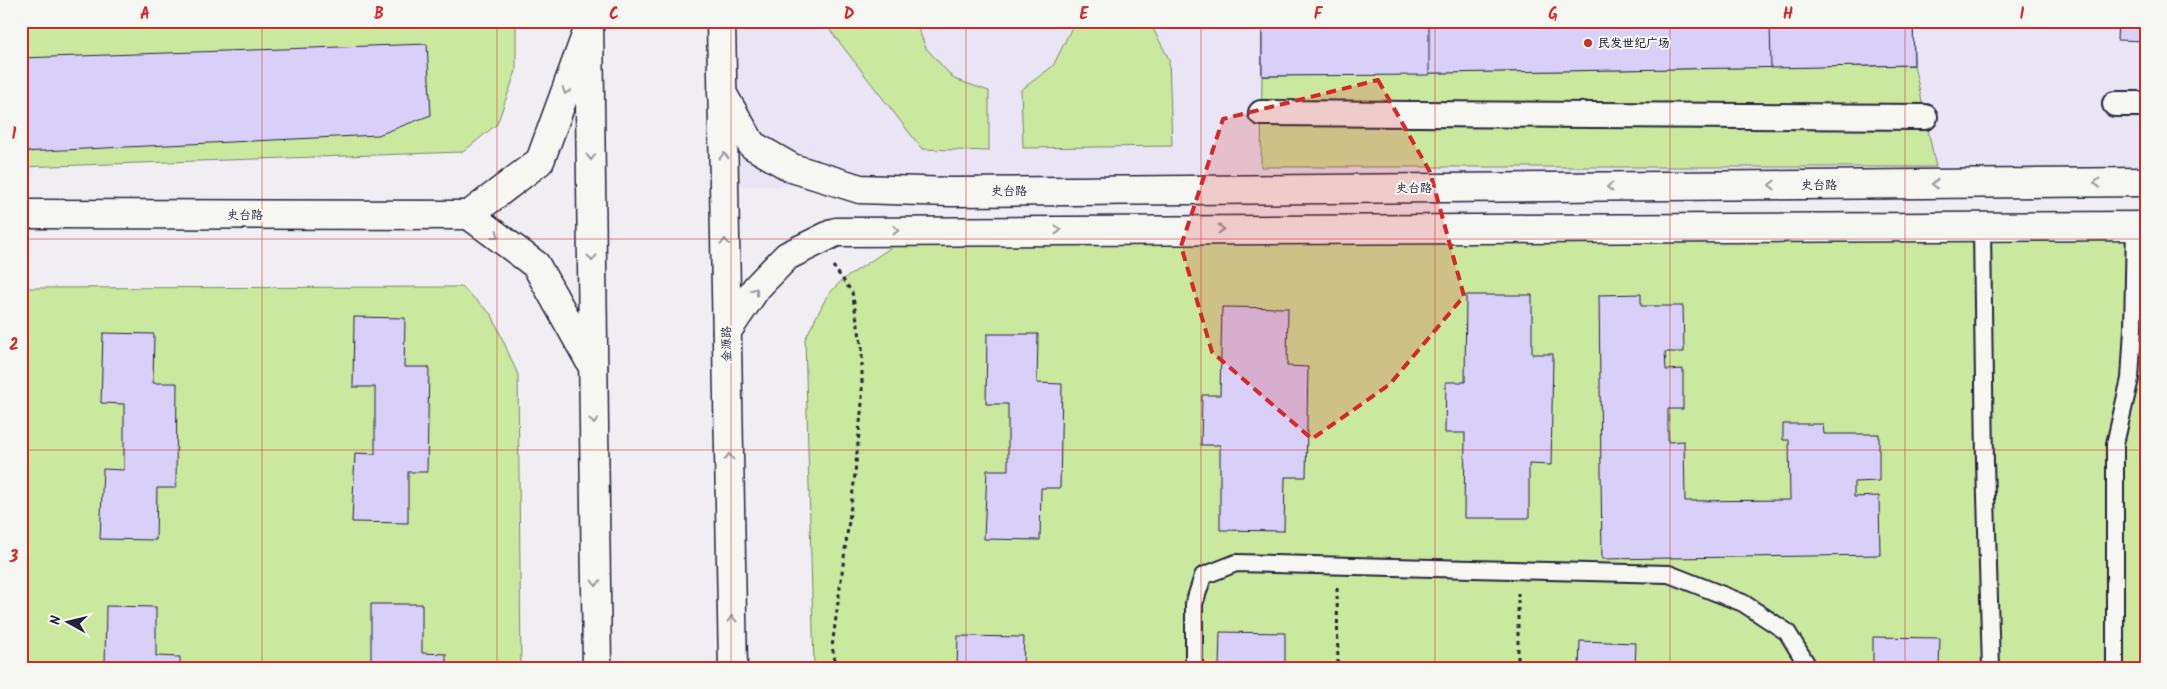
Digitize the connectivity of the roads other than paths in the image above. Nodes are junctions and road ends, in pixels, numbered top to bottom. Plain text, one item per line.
1 (721, 21) edge
2 (589, 25) edge
3 (722, 93) junction
4 (2115, 104) dead end
5 (2146, 104) edge
6 (1262, 113) dead end
7 (1925, 117) dead end
8 (2146, 182) edge
9 (21, 214) edge
10 (469, 215) junction
11 (2140, 226) edge
12 (1982, 227) junction
13 (2133, 330) junction
14 (727, 331) junction
15 (2146, 346) edge
16 (593, 368) junction
17 (597, 668) edge
18 (733, 668) edge
19 (1194, 668) edge
20 (1809, 668) edge
21 (1991, 668) edge
22 (2115, 668) edge

1 - 3 street, 金源路
2 -> 10 street
2 -> 16 street
8 -> 3 street, 史台路
14 -> 3 street, 金源路
4 - 5 street
6 - 7 street
9 - 10 street, 史台路
10 -> 16 street
11 - 12 street
11 - 13 lane
14 -> 12 street
12 - 21 lane
13 - 15 lane
13 - 22 lane
18 -> 14 street, 金源路
16 -> 17 street
19 - 20 lane

